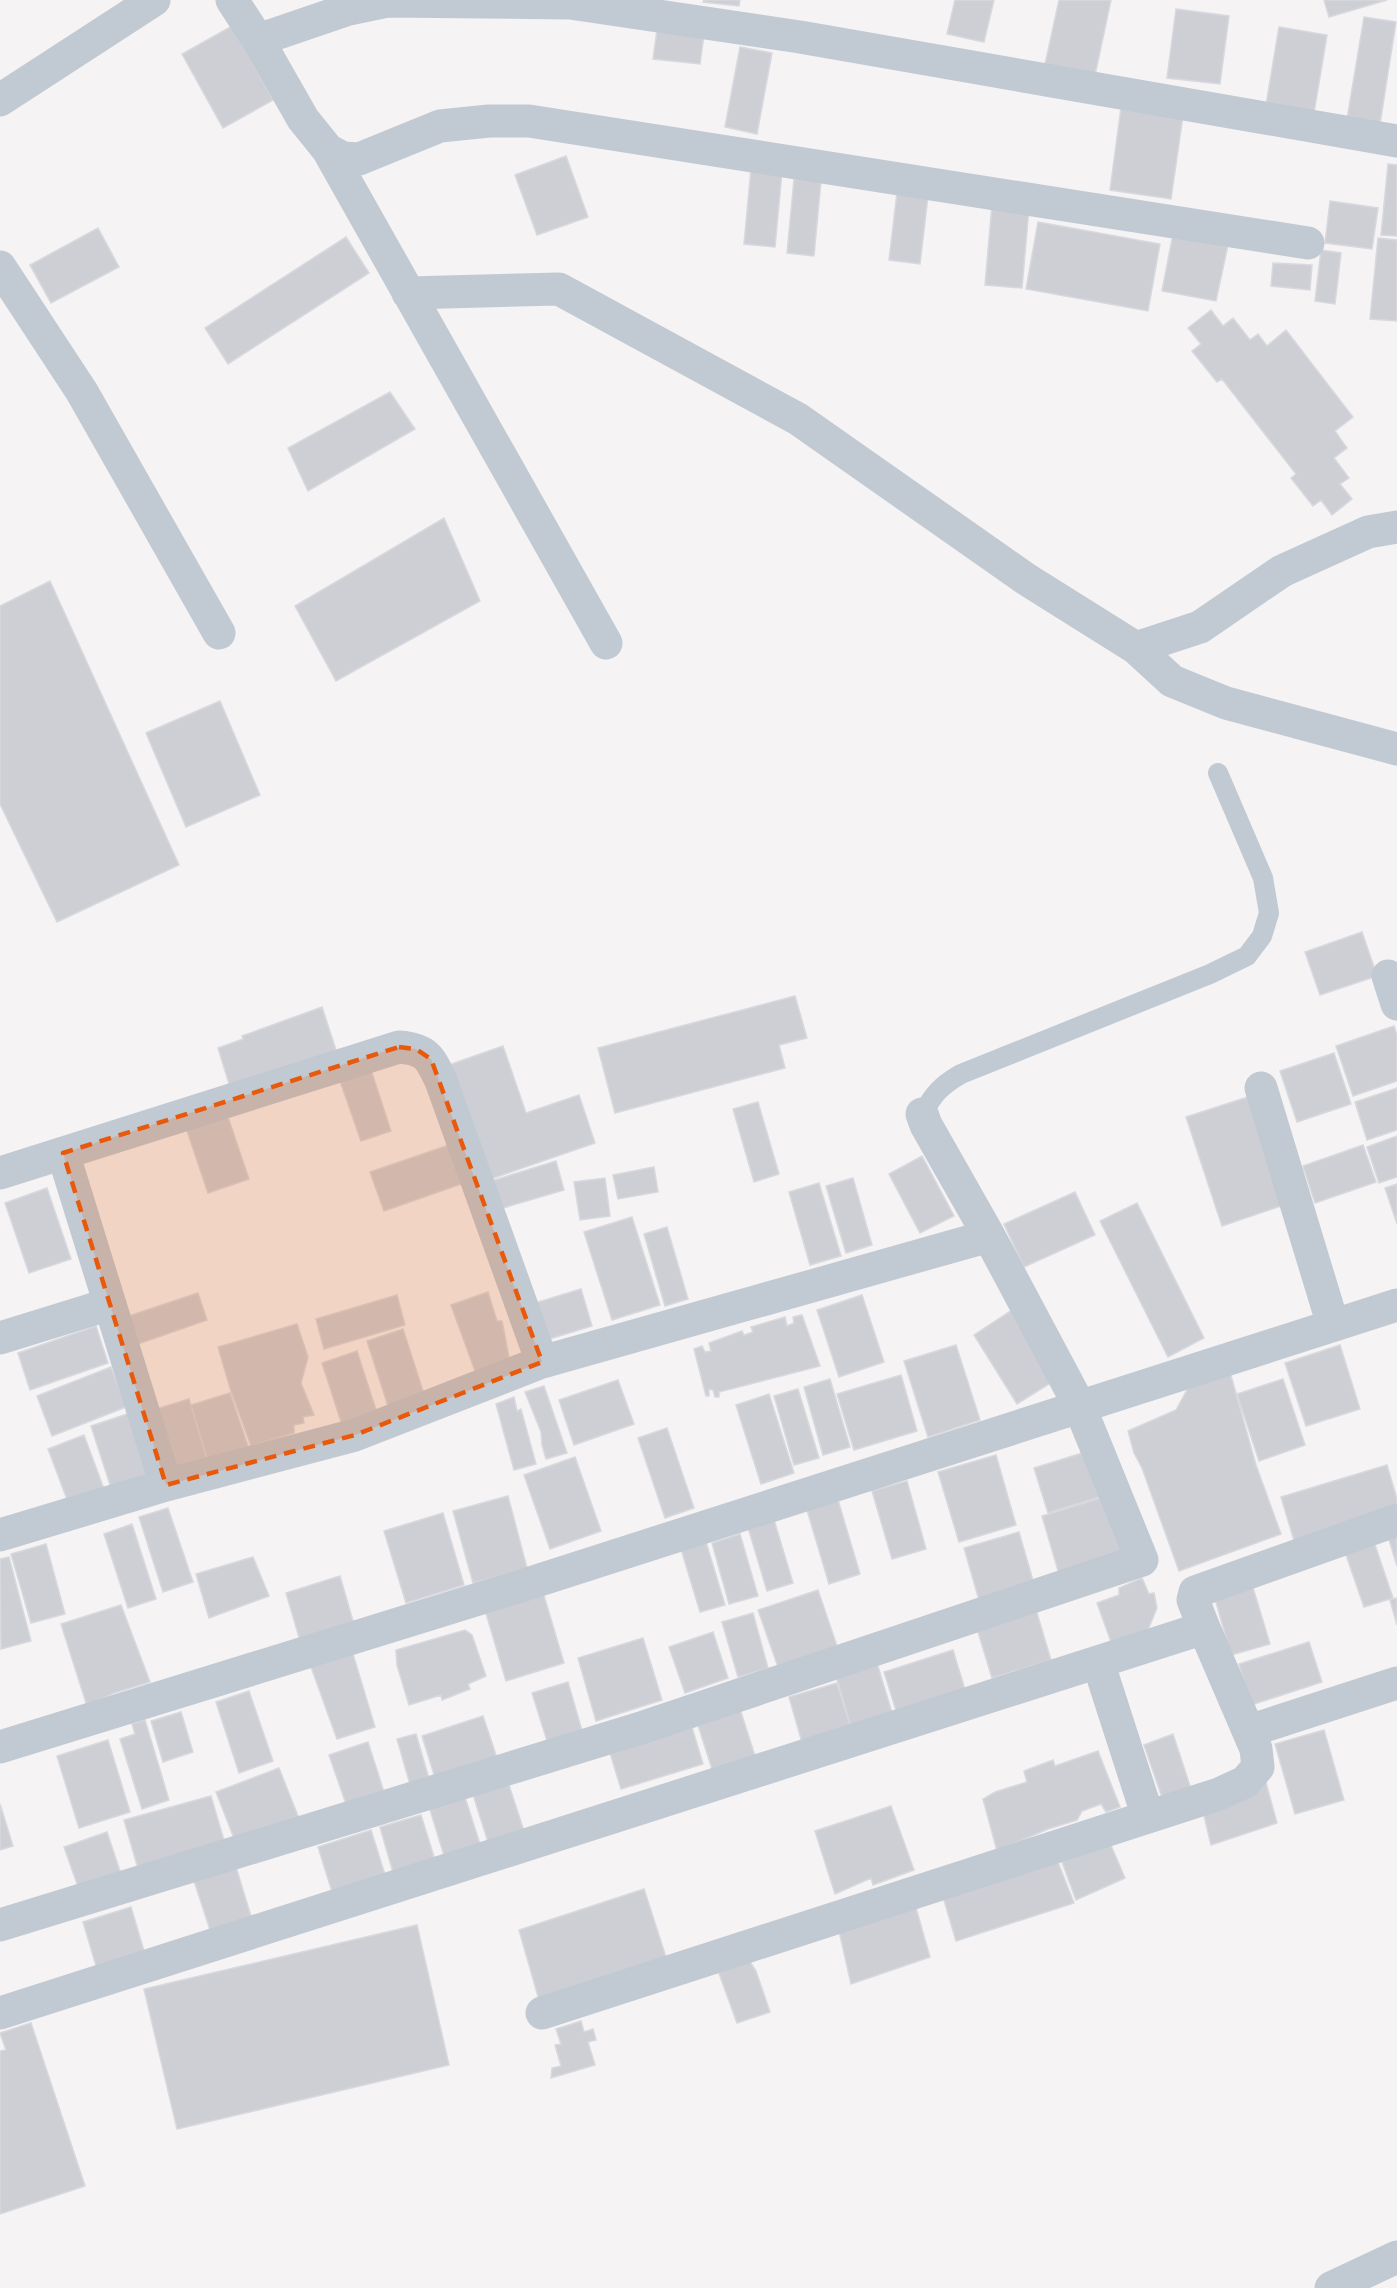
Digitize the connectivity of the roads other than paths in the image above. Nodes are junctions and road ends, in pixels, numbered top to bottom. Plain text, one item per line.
1 (154, 0) edge
2 (232, 0) edge
3 (258, 40) junction
4 (0, 100) edge
5 (1397, 141) edge
6 (328, 150) junction
7 (1308, 243) dead end
8 (0, 267) edge
9 (408, 293) junction
10 (1397, 527) edge
11 (219, 633) dead end
12 (606, 644) dead end
13 (1136, 648) junction
14 (1397, 749) edge
15 (1218, 773) dead end
16 (1261, 1088) dead end
17 (922, 1114) joint
18 (63, 1153) junction
19 (0, 1173) edge
20 (989, 1236) junction
21 (110, 1304) junction
22 (1397, 1305) edge
23 (1333, 1325) junction
24 (0, 1338) edge
25 (542, 1362) junction
26 (1079, 1405) junction
27 (166, 1485) junction
28 (1397, 1520) edge
29 (0, 1535) edge
30 (1204, 1628) junction
31 (1098, 1662) junction
32 (1397, 1683) edge
33 (1249, 1731) junction
34 (0, 1748) edge
35 (1148, 1817) junction
36 (0, 1925) edge
37 (0, 2013) edge
38 (542, 2013) dead end
39 (1397, 2257) edge
40 (1331, 2288) edge

1 - 4 street
2 - 3 street
3 - 5 street
3 - 6 street
6 - 7 street
6 - 9 street
8 - 11 street
9 - 12 street
9 - 13 street
10 - 13 street
13 - 14 street
15 - 17 lane
16 - 23 street
17 - 20 street
18 - 19 street
18 - 21 street
18 - 25 street
20 - 25 street
20 - 26 street
21 - 24 street
21 - 27 street
22 - 23 street
23 - 26 street
25 - 27 street
26 - 34 street
26 - 36 street
27 - 29 street
28 - 30 street
30 - 31 street
30 - 33 street
31 - 35 street
31 - 37 street
32 - 33 street
33 - 35 street
35 - 38 street
39 - 40 street

